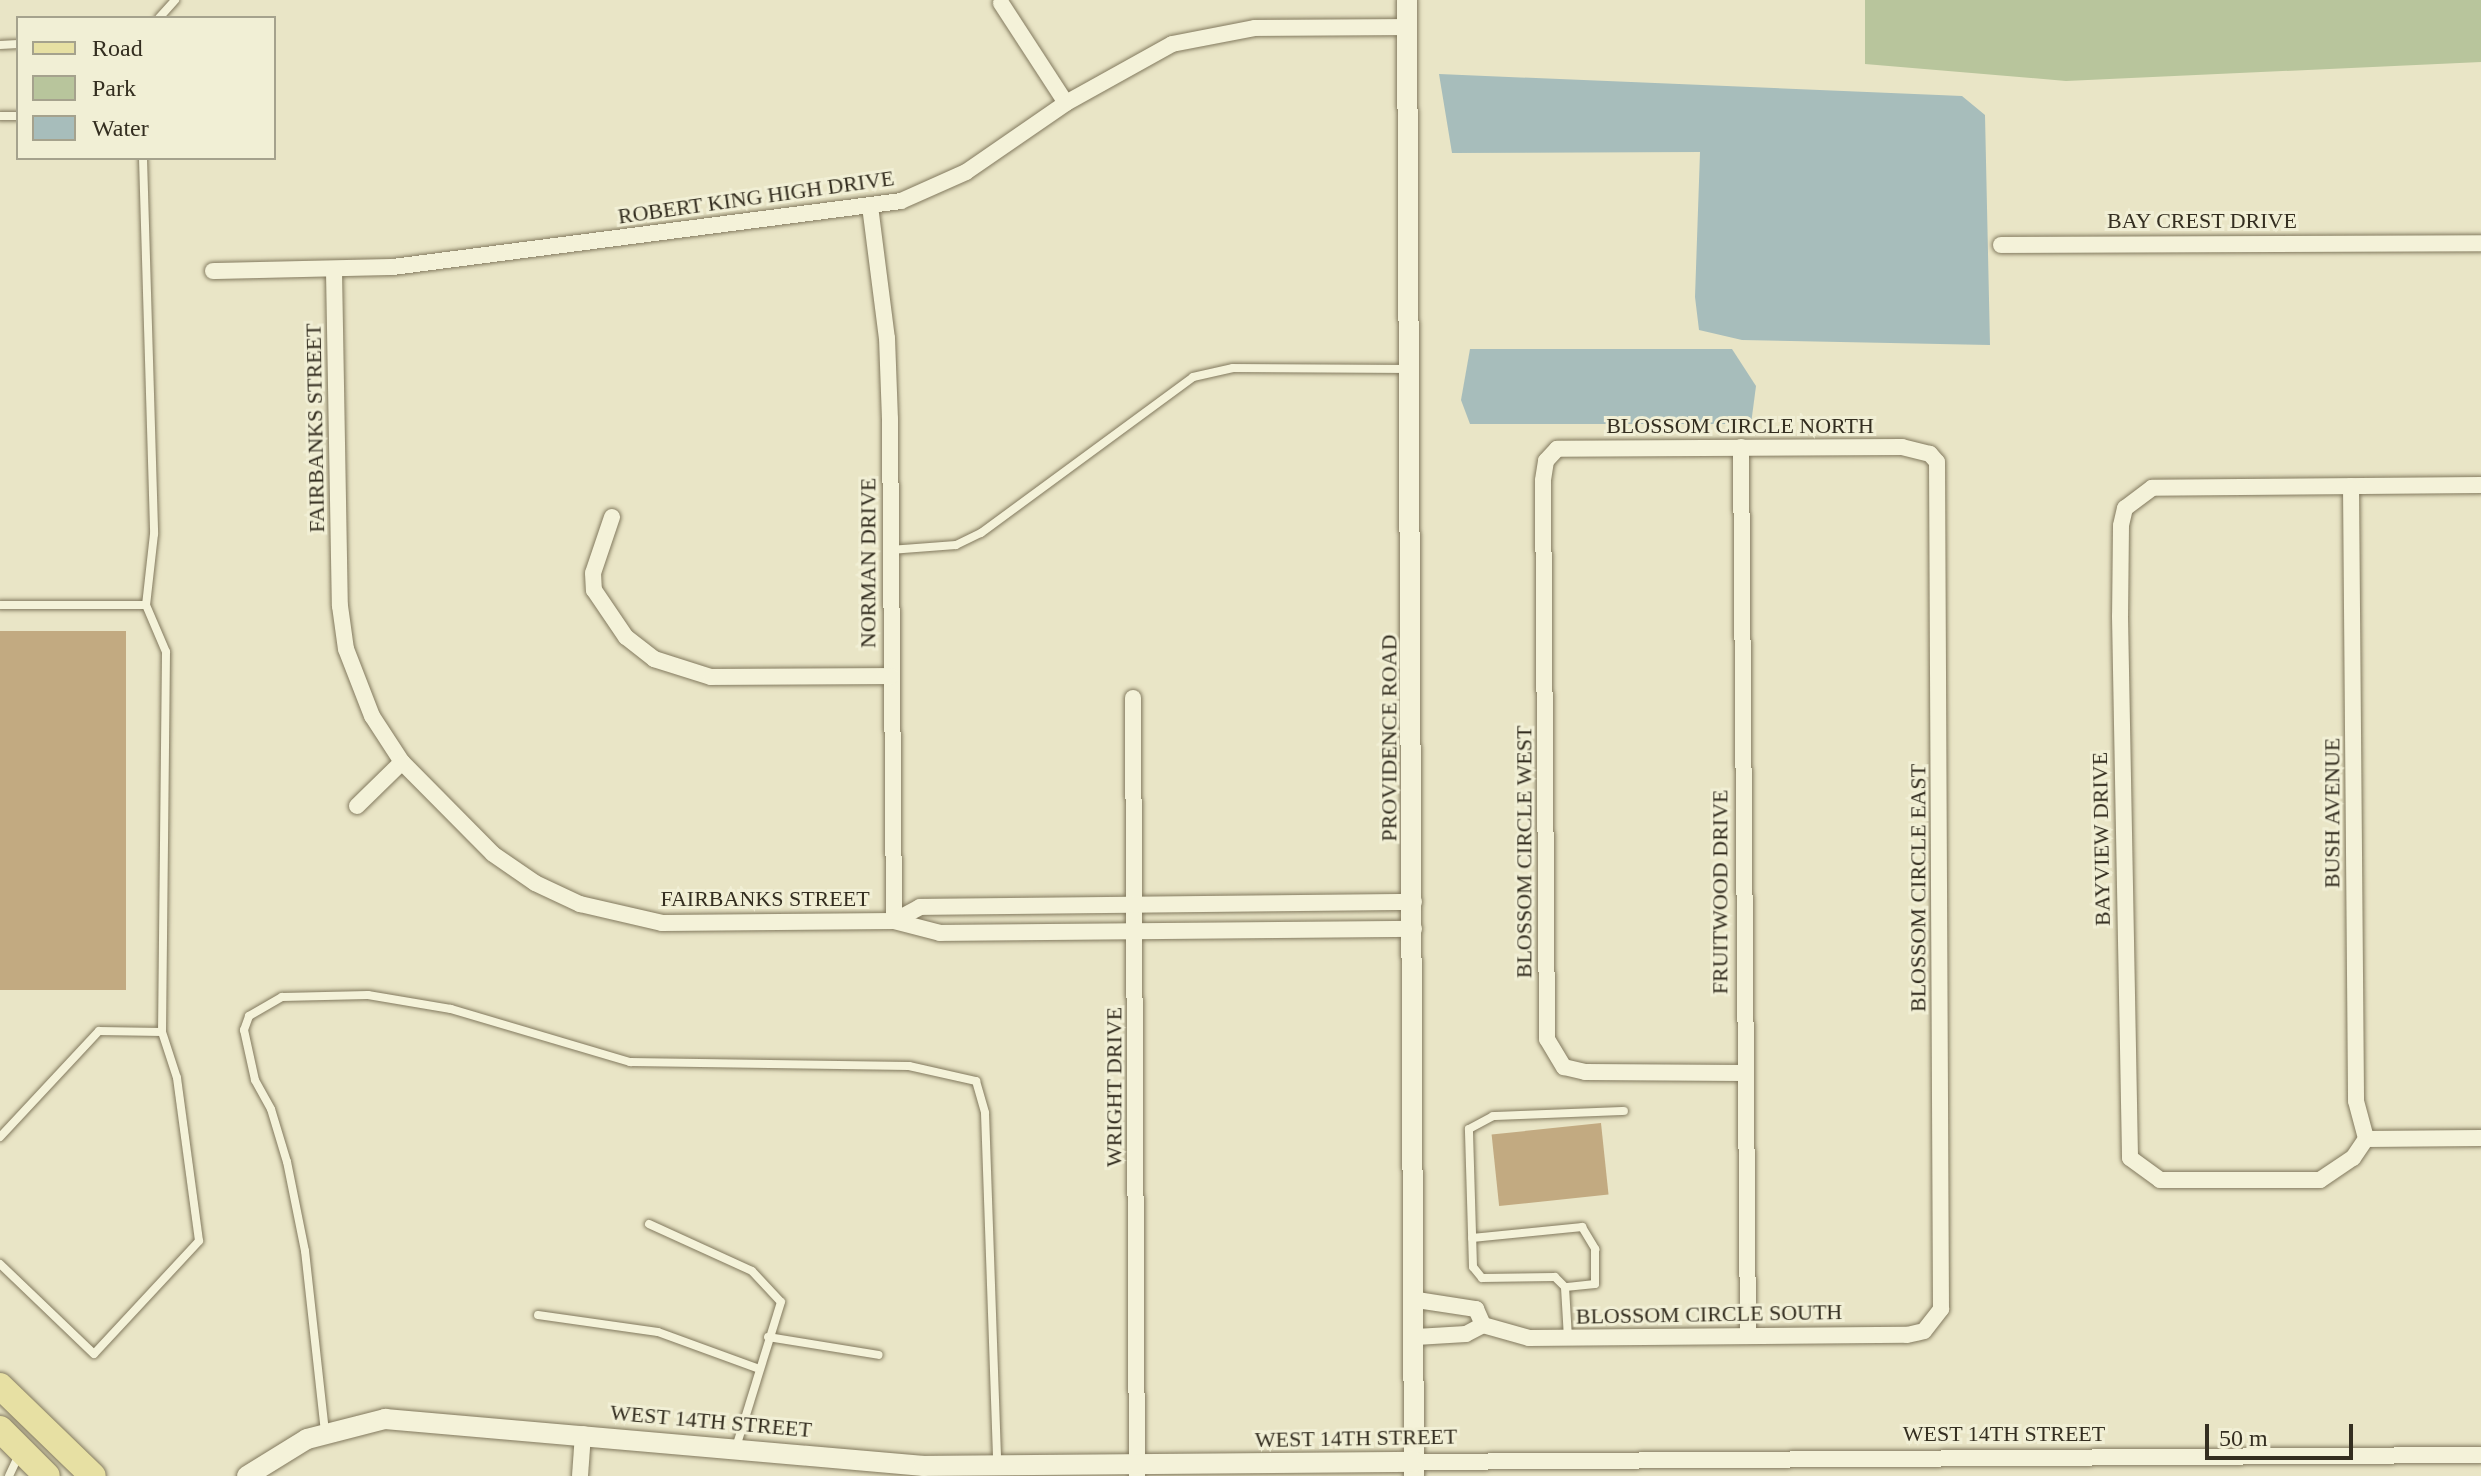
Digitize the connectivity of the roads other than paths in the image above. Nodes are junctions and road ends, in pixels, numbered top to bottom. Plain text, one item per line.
1 (175, 0) edge
2 (1407, 0) edge
3 (1001, 3) dead end
4 (161, 16) edge
5 (1407, 27) junction
6 (1066, 103) junction
7 (143, 160) edge
8 (870, 206) junction
9 (2481, 243) edge
10 (2001, 245) dead end
11 (213, 271) dead end
12 (334, 271) junction
13 (1410, 369) junction
14 (1741, 447) junction
15 (1552, 453) joint
16 (1930, 454) joint
17 (2481, 485) edge
18 (2351, 486) junction
19 (612, 517) dead end
20 (890, 551) junction
21 (0, 605) edge
22 (146, 605) junction
23 (891, 676) junction
24 (1133, 698) dead end
25 (402, 762) junction
26 (357, 806) dead end
27 (1414, 902) junction
28 (1136, 905) junction
29 (894, 921) junction
30 (1414, 929) junction
31 (1136, 934) junction
32 (162, 1032) junction
33 (1744, 1073) junction
34 (1624, 1111) dead end
35 (0, 1137) edge
36 (2481, 1138) edge
37 (2366, 1139) junction
38 (649, 1224) dead end
39 (1472, 1238) junction
40 (0, 1264) edge
41 (1565, 1287) junction
42 (1417, 1300) junction
43 (538, 1315) dead end
44 (1933, 1322) joint
45 (1483, 1325) junction
46 (1748, 1335) junction
47 (768, 1337) junction
48 (1416, 1337) junction
49 (1568, 1338) junction
50 (879, 1355) dead end
51 (757, 1368) junction
52 (0, 1386) edge
53 (0, 1429) edge
54 (325, 1433) junction
55 (583, 1434) junction
56 (736, 1447) junction
57 (21, 1450) junction
58 (2481, 1455) edge
59 (997, 1466) junction
60 (2028, 1468) edge
61 (1414, 1469) edge
62 (1137, 1470) edge
63 (9, 1476) edge
64 (47, 1476) edge
65 (93, 1476) edge
66 (247, 1476) edge
67 (580, 1476) edge

1 - 4 lane
2 - 5 street, PROVIDENCE ROAD
3 - 6 street
5 - 6 street, ROBERT KING HIGH DRIVE
5 - 13 street, PROVIDENCE ROAD
6 - 8 street, ROBERT KING HIGH DRIVE
7 - 22 lane
8 - 12 street, ROBERT KING HIGH DRIVE
8 - 20 street, NORMAN DRIVE
9 - 10 street, BAY CREST DRIVE
11 - 12 street, ROBERT KING HIGH DRIVE
12 - 25 street, FAIRBANKS STREET
13 - 20 lane
13 - 27 street, PROVIDENCE ROAD
14 - 15 street, BLOSSOM CIRCLE NORTH
14 - 16 street, BLOSSOM CIRCLE NORTH
14 - 33 street, FRUITWOOD DRIVE
15 - 33 street, BLOSSOM CIRCLE WEST
16 - 44 street, BLOSSOM CIRCLE EAST
17 - 18 street, BAYVIEW DRIVE
18 - 37 street, BUSH AVENUE
18 - 37 street, BAYVIEW DRIVE
19 - 23 street
20 - 23 street, NORMAN DRIVE
21 - 22 lane
22 - 32 lane
23 - 29 street, NORMAN DRIVE
24 - 28 street, WRIGHT DRIVE
25 - 26 street
25 - 29 street, FAIRBANKS STREET
27 - 28 street, FAIRBANKS STREET
27 - 30 street, PROVIDENCE ROAD
28 - 29 street, FAIRBANKS STREET
28 - 31 street, WRIGHT DRIVE
29 - 31 street, FAIRBANKS STREET
30 - 31 street, FAIRBANKS STREET
30 - 42 street, PROVIDENCE ROAD
31 - 62 street, WRIGHT DRIVE
32 - 35 lane
32 - 40 lane
33 - 46 street, FRUITWOOD DRIVE
34 - 39 lane
36 - 37 street
38 - 47 lane
39 - 41 lane
39 - 41 lane
41 - 49 lane
42 - 45 street, BLOSSOM CIRCLE SOUTH
42 - 48 street, PROVIDENCE ROAD
43 - 51 lane
44 - 46 street, BLOSSOM CIRCLE SOUTH
45 - 48 street
45 - 49 street, BLOSSOM CIRCLE SOUTH
46 - 49 street, BLOSSOM CIRCLE SOUTH
47 - 50 lane
47 - 51 lane
48 - 61 street, PROVIDENCE ROAD
51 - 56 lane
52 - 65 main road
53 - 57 main road
54 - 55 street, WEST 14TH STREET
54 - 59 lane
54 - 66 street, WEST 14TH STREET
55 - 56 street, WEST 14TH STREET
55 - 67 street
56 - 59 street, WEST 14TH STREET
57 - 63 lane
57 - 64 main road
58 - 60 street, WEST 14TH STREET
59 - 62 street, WEST 14TH STREET
60 - 61 street, WEST 14TH STREET
61 - 62 street, WEST 14TH STREET

